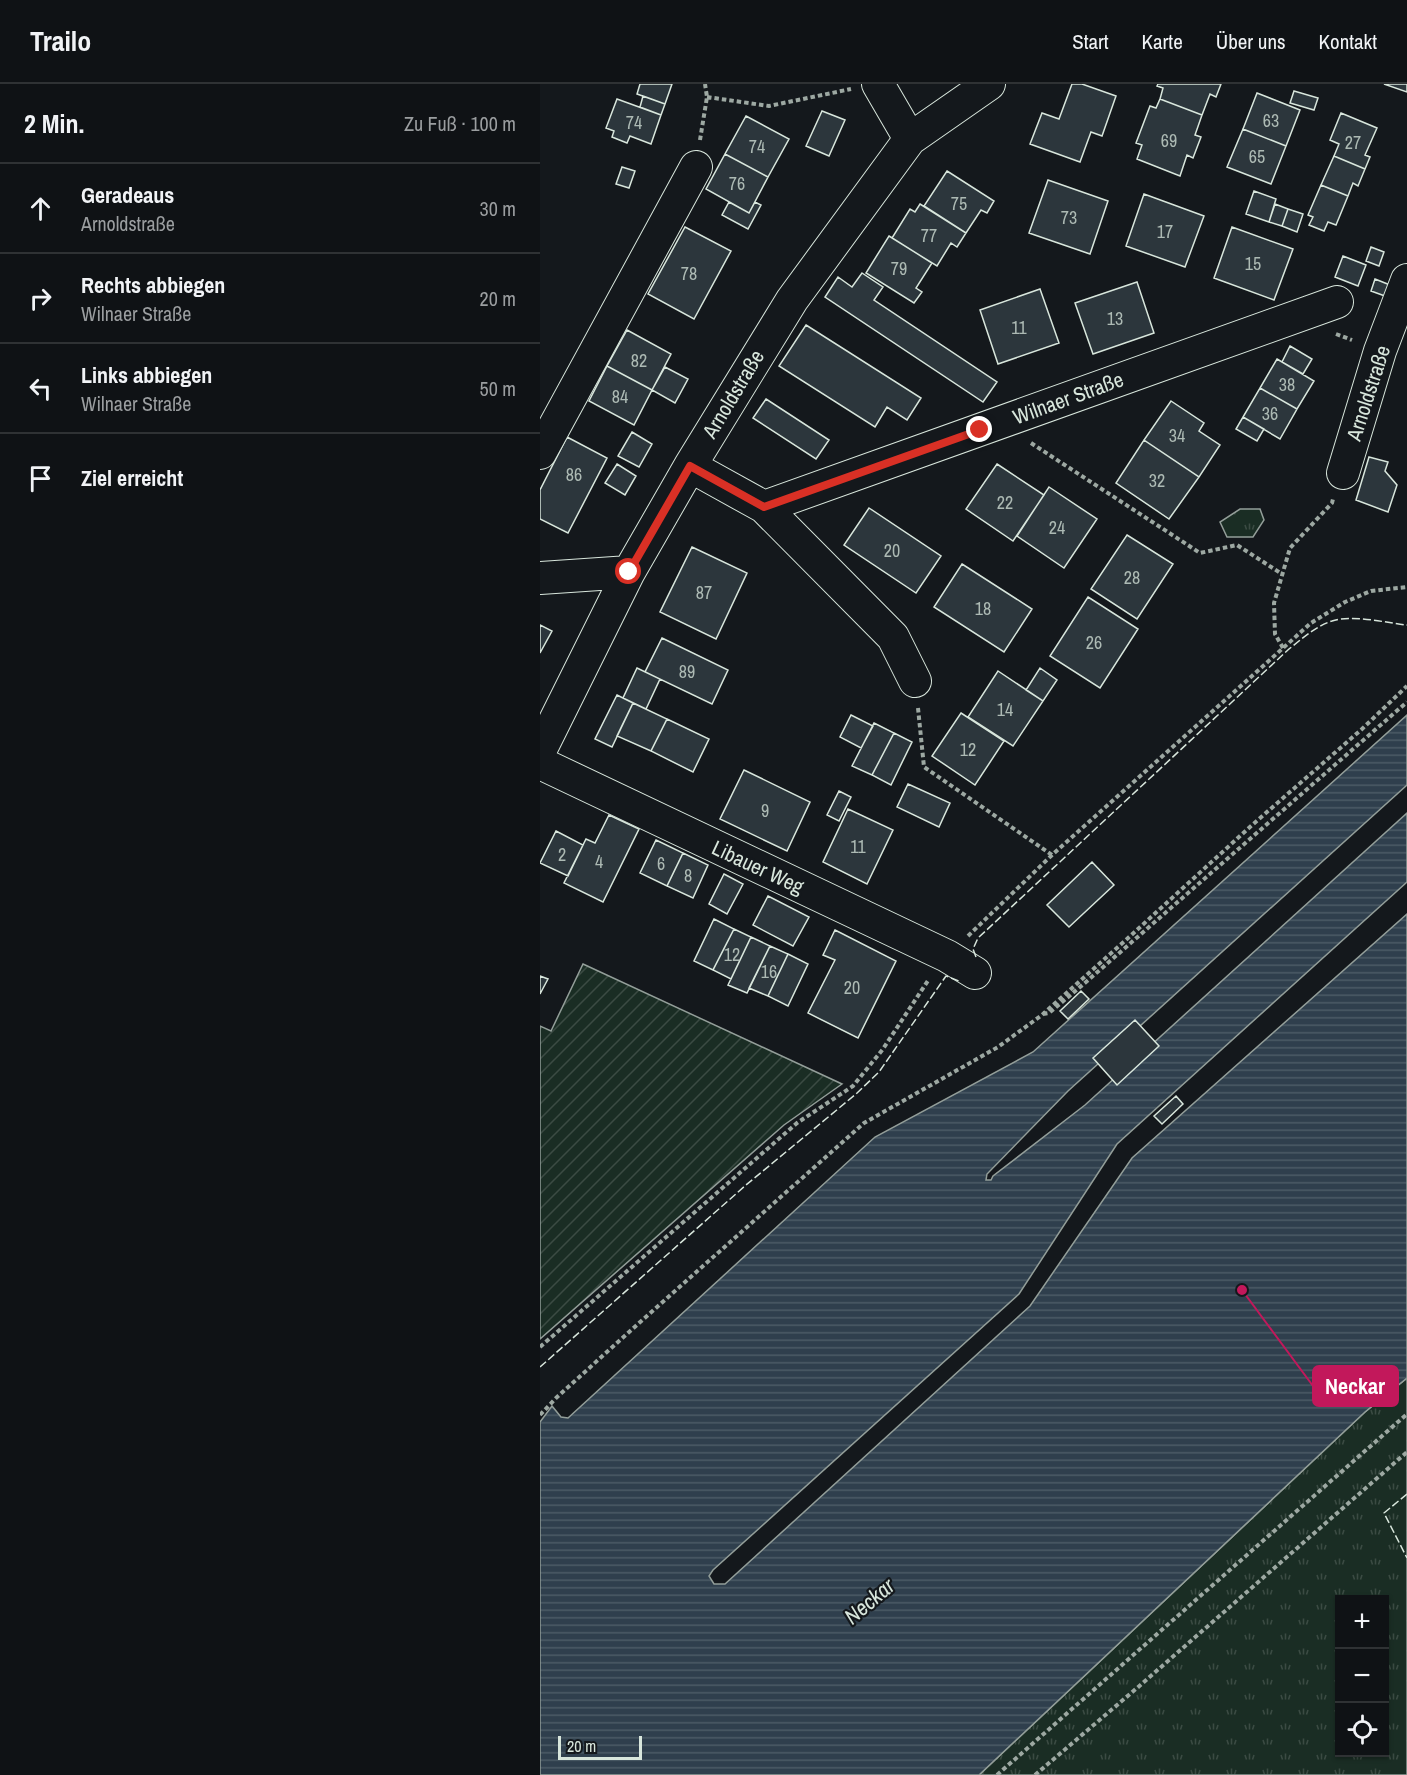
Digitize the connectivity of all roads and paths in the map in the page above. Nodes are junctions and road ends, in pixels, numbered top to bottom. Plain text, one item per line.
1 (705, 84) edge
2 (989, 84) edge
3 (869, 85) edge
4 (707, 97) junction
5 (910, 139) junction
6 (696, 167) joint
7 (1407, 280) edge
8 (1337, 302) dead end
9 (1001, 422) junction
10 (540, 453) edge
11 (690, 466) junction
12 (1343, 473) joint
13 (764, 507) junction
14 (629, 572) junction
15 (1282, 574) junction
16 (540, 578) edge
17 (1407, 587) edge
18 (1283, 648) junction
19 (915, 681) joint
20 (1407, 686) edge
21 (1407, 702) edge
22 (540, 751) edge
23 (540, 763) edge
24 (1052, 855) junction
25 (947, 956) junction
26 (975, 973) dead end
27 (1042, 1014) junction
28 (540, 1347) edge
29 (1407, 1414) edge
30 (540, 1415) edge
31 (1407, 1452) edge
32 (997, 1775) edge
33 (1035, 1775) edge

1 - 4 path
2 - 5 street, Arnoldstraße
3 - 4 path
3 - 5 street
4 - 6 path
5 - 11 street, Arnoldstraße
6 - 10 street
7 - 12 street, Arnoldstraße
8 - 9 street, Wilnaer Straße
9 - 13 street, Wilnaer Straße
9 - 15 path
11 - 13 street
11 - 14 street, Arnoldstraße
12 - 15 path
13 - 19 street
14 - 16 street
14 - 22 street, Arnoldstraße
15 - 18 path
17 - 18 path
18 - 24 path
19 - 24 path
20 - 27 path
21 - 27 path
23 - 25 street, Libauer Weg
24 - 25 path
25 - 26 street, Libauer Weg
25 - 28 path
27 - 30 path
29 - 32 path
31 - 33 path

